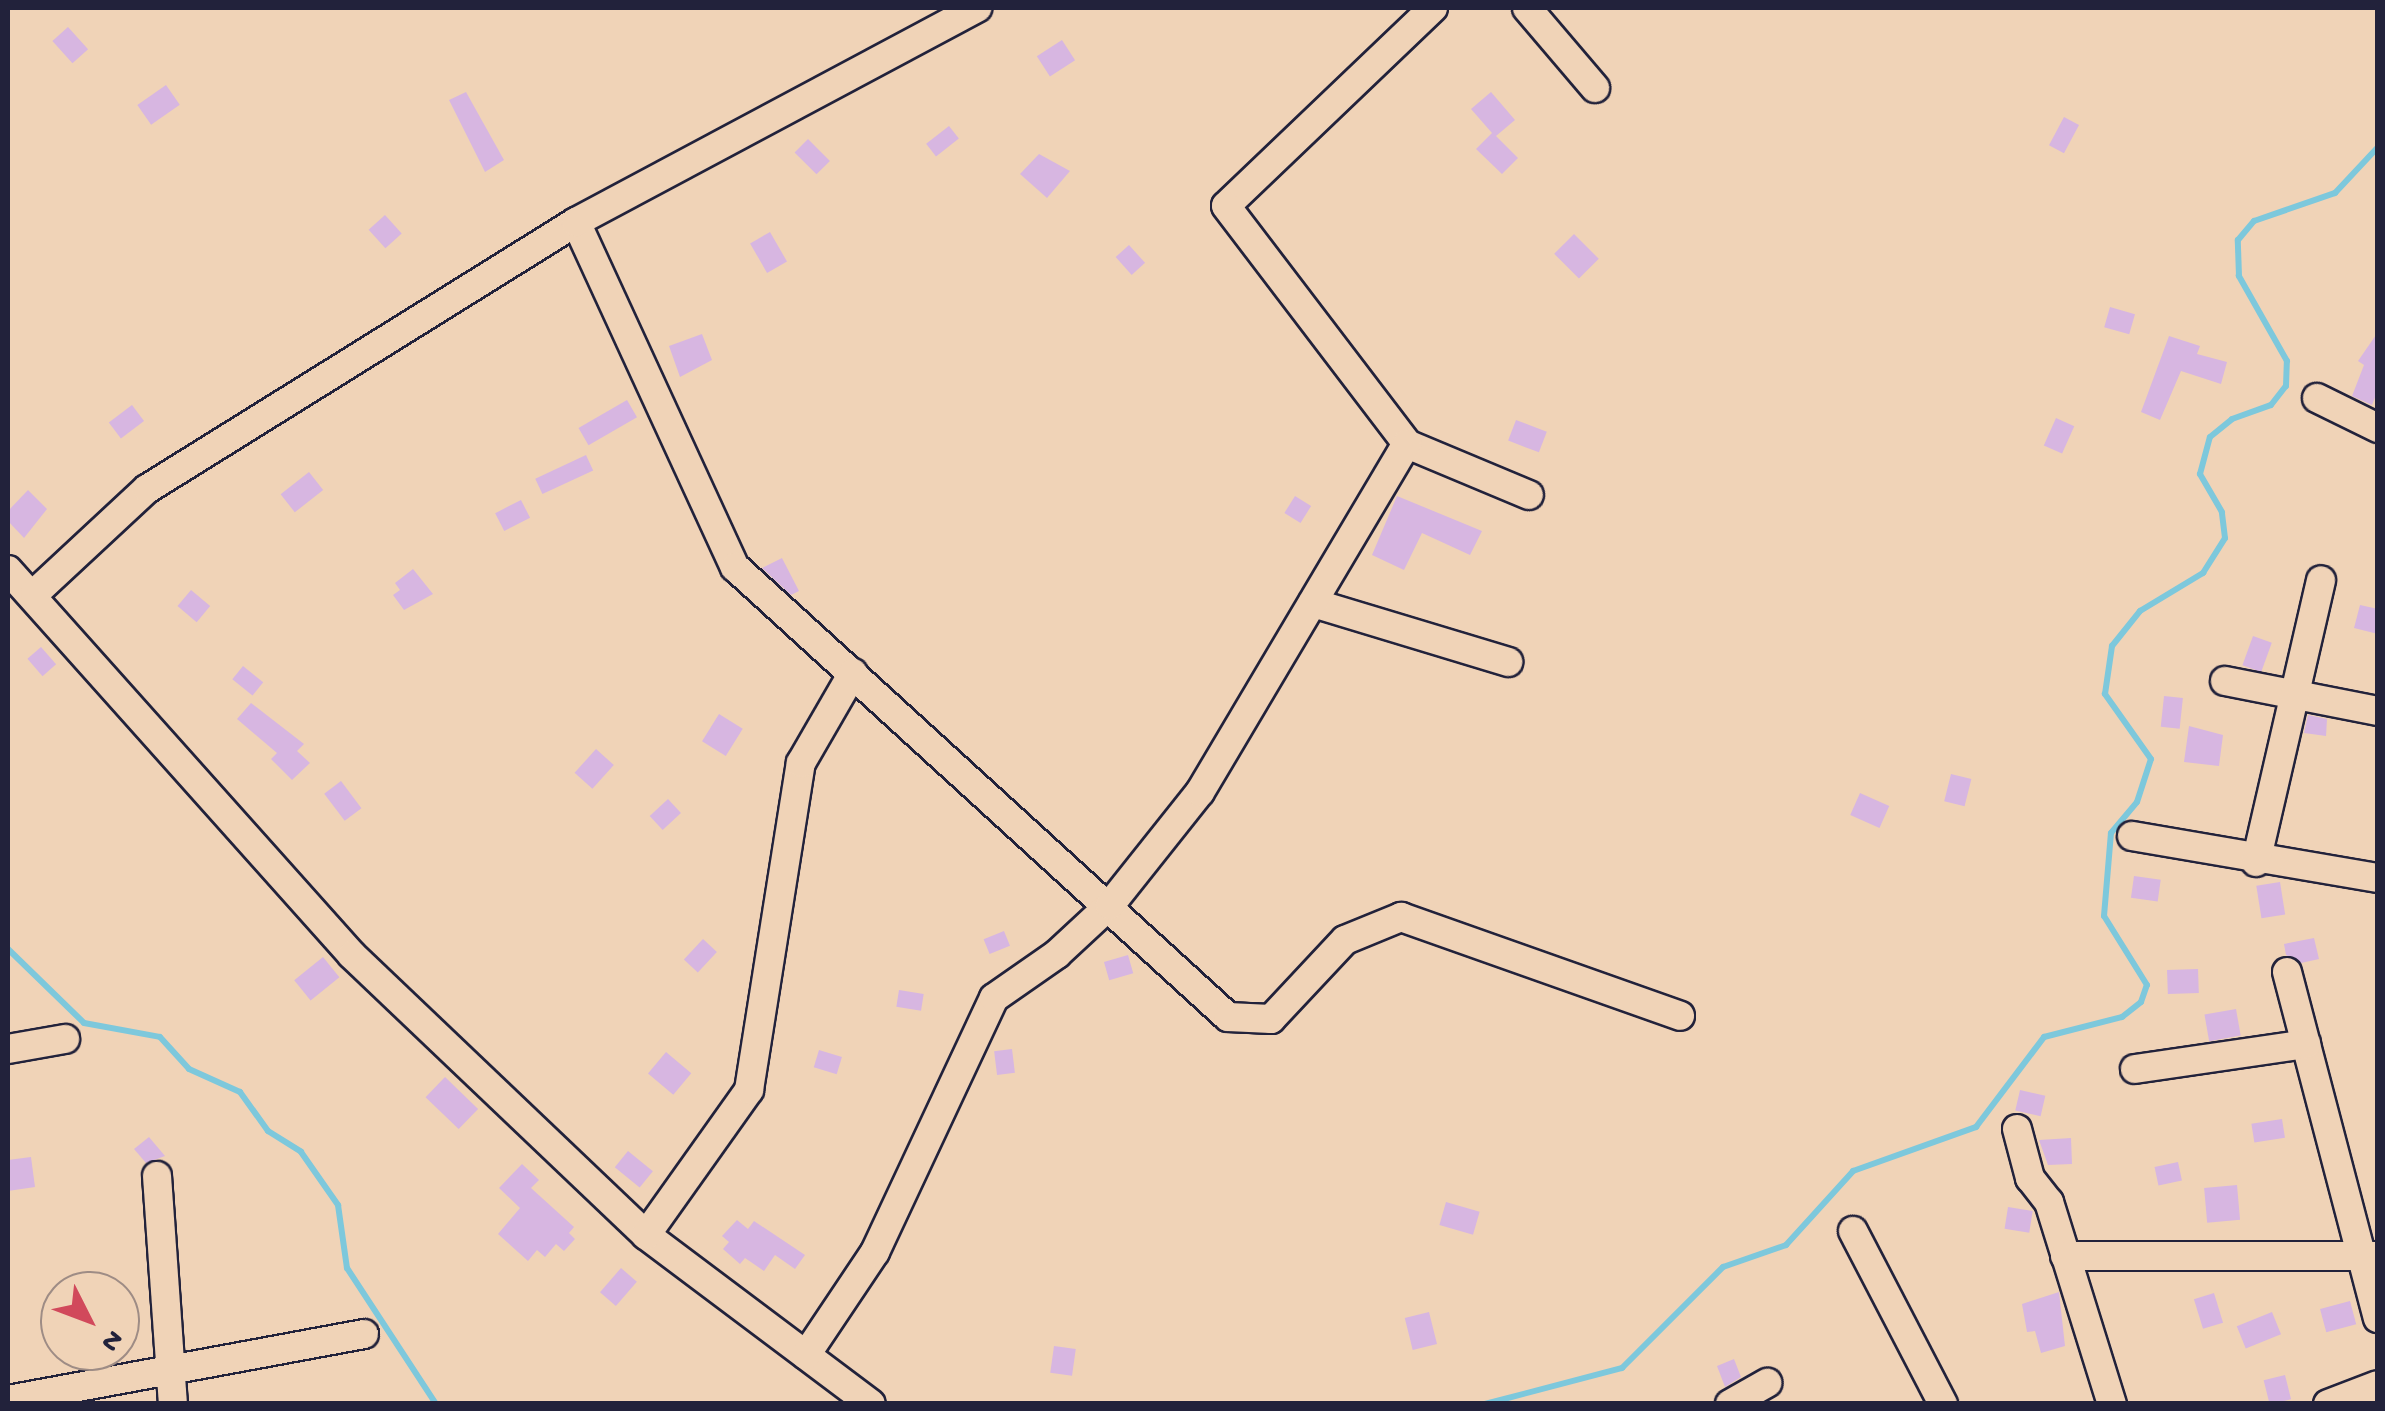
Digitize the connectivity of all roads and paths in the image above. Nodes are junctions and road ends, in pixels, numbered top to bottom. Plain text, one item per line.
1 (977, 8) edge
2 (1432, 8) edge
3 (1527, 8) edge
4 (1596, 88) dead end
5 (576, 222) junction
6 (2317, 398) dead end
7 (2378, 428) edge
8 (1408, 444) junction
9 (1528, 495) dead end
10 (8, 570) edge
11 (2321, 580) dead end
12 (35, 593) junction
13 (1313, 602) junction
14 (1508, 662) dead end
15 (853, 673) junction
16 (2224, 681) dead end
17 (2294, 695) junction
18 (2378, 711) edge
19 (2132, 836) dead end
20 (2256, 862) junction
21 (2378, 878) edge
22 (1110, 905) junction
23 (2287, 972) dead end
24 (1680, 1016) dead end
25 (66, 1039) dead end
26 (2306, 1044) junction
27 (8, 1049) edge
28 (2135, 1070) dead end
29 (2018, 1129) dead end
30 (157, 1176) dead end
31 (1853, 1231) dead end
32 (646, 1236) junction
33 (2065, 1256) junction
34 (2369, 1257) edge
35 (2378, 1318) edge
36 (364, 1334) dead end
37 (806, 1355) junction
38 (170, 1369) junction
39 (1768, 1383) dead end
40 (2378, 1384) edge
41 (8, 1400) edge
42 (173, 1404) edge
43 (872, 1404) edge
44 (1730, 1404) edge
45 (1943, 1404) edge
46 (2112, 1404) edge
47 (2328, 1404) edge

1 - 5 street
2 - 8 street
3 - 4 street
5 - 12 street
5 - 15 street
6 - 7 street
8 - 9 street
8 - 13 street
10 - 12 street
11 - 17 street
12 - 32 street
13 - 14 street
13 - 22 street
15 - 22 street
15 - 32 street
16 - 17 street
17 - 18 street
17 - 20 street
19 - 20 street
20 - 21 street
22 - 24 street
22 - 37 street
23 - 26 street
25 - 27 street
26 - 28 street
26 - 34 street
29 - 33 street
30 - 38 street
31 - 45 street
32 - 37 street
33 - 34 street
33 - 46 street
34 - 35 street
36 - 38 street
37 - 43 street
38 - 41 street
38 - 42 street
39 - 44 street
40 - 47 street

